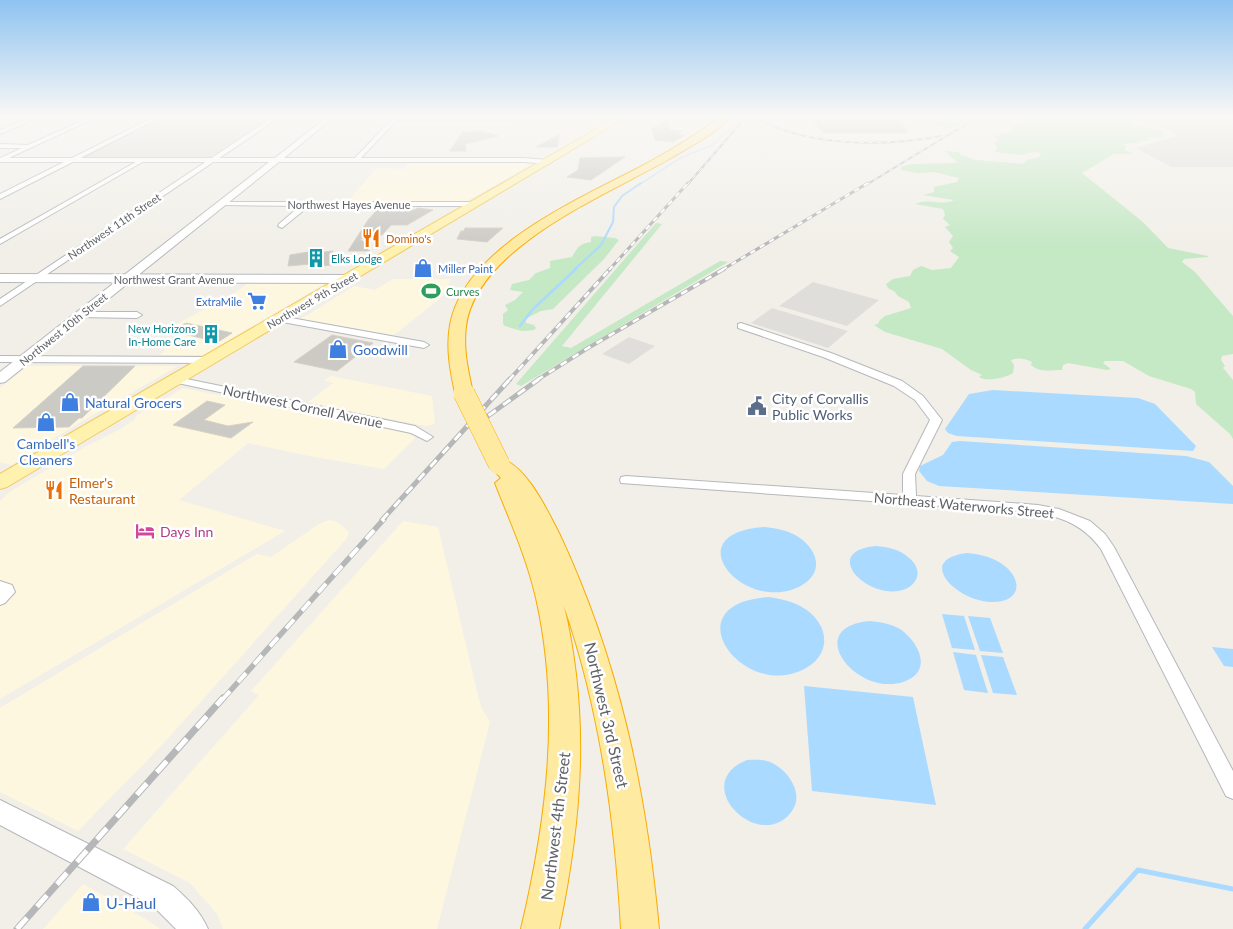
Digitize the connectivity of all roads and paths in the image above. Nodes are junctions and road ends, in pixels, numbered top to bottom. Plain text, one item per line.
1 (74, 160) edge
2 (143, 160) edge
3 (213, 160) edge
4 (277, 160) edge
5 (528, 160) edge
6 (551, 160) edge
7 (658, 160) edge
8 (548, 162) junction
9 (0, 197) edge
10 (221, 204) junction
11 (307, 204) junction
12 (476, 204) junction
13 (282, 226) dead end
14 (0, 242) edge
15 (0, 278) edge
16 (36, 278) junction
17 (125, 278) junction
18 (348, 279) junction
19 (0, 302) edge
20 (80, 315) junction
21 (137, 316) dead end
22 (280, 319) junction
23 (741, 326) dead end
24 (424, 345) dead end
25 (0, 359) edge
26 (24, 359) junction
27 (210, 360) junction
28 (0, 378) edge
29 (177, 380) junction
30 (428, 437) dead end
31 (498, 464) junction
32 (626, 480) dead end
33 (0, 483) edge
34 (910, 499) junction
35 (0, 586) edge
36 (0, 600) edge
37 (1233, 790) edge
38 (0, 812) edge
39 (187, 921) edge
40 (540, 929) edge
41 (640, 929) edge

1 - 9 street
2 - 14 street
3 - 16 street, Northwest 11th Street
4 - 10 street, Northwest 10th Street
5 - 8 street
6 - 8 main road, Northwest 9th Street
7 - 31 highway, Northwest 4th Street, bridge
8 - 12 main road, Northwest 9th Street
10 - 11 street, Northwest Hayes Avenue
10 - 17 street, Northwest 10th Street
11 - 12 street, Northwest Hayes Avenue
11 - 13 street
12 - 18 main road, Northwest 9th Street
15 - 16 main road, Northwest Grant Avenue
16 - 17 main road, Northwest Grant Avenue
16 - 19 street, Northwest 11th Street
17 - 18 main road, Northwest Grant Avenue
17 - 20 street, Northwest 10th Street
18 - 22 main road, Northwest 9th Street
20 - 21 street
20 - 26 street, Northwest 10th Street
22 - 24 street
22 - 27 main road, Northwest 9th Street
23 - 34 street
25 - 26 street
26 - 27 street
26 - 28 street, Northwest 10th Street
27 - 29 main road, Northwest 9th Street
29 - 30 street, Northwest Cornell Avenue
29 - 33 main road, Northwest 9th Street
31 - 40 highway, Northwest 4th Street
31 - 41 highway, Northwest 3rd Street
32 - 34 street, Northeast Waterworks Street
34 - 37 street, Northeast Waterworks Street
35 - 36 street
38 - 39 street

